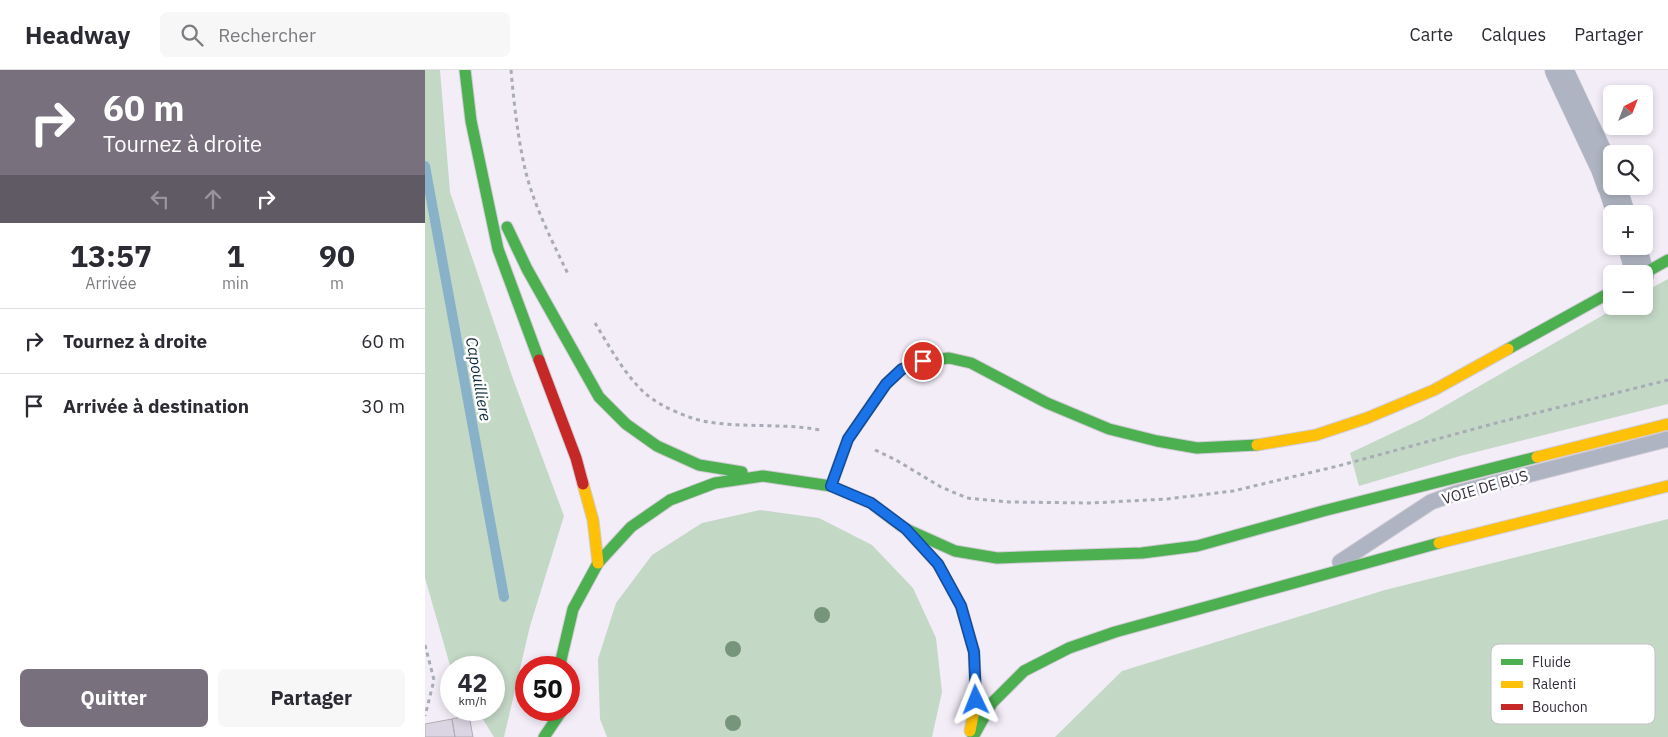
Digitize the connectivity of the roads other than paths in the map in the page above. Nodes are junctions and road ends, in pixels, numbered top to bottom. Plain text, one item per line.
1 (465, 70) edge
2 (1559, 70) edge
3 (1603, 164) edge
4 (484, 178) junction
5 (1668, 260) edge
6 (1653, 268) edge
7 (1603, 296) edge
8 (1668, 424) edge
9 (1668, 439) edge
10 (763, 476) junction
11 (831, 486) junction
12 (1668, 486) edge
13 (906, 529) junction
14 (598, 563) junction
15 (1320, 576) junction
16 (562, 656) edge
17 (554, 721) edge
18 (564, 721) edge
19 (566, 729) dead end
20 (544, 737) edge
21 (971, 737) edge

1 - 4 main road
2 - 3 street
4 - 10 main road
4 - 14 main road
5 - 6 main road
7 - 11 main road
8 - 13 main road
9 - 15 lane, VOIE DE BUS
10 - 11 main road
10 - 14 main road
11 - 13 main road
12 - 15 main road
13 - 21 main road
14 - 16 main road
15 - 21 main road
17 - 20 main road
18 - 19 main road

